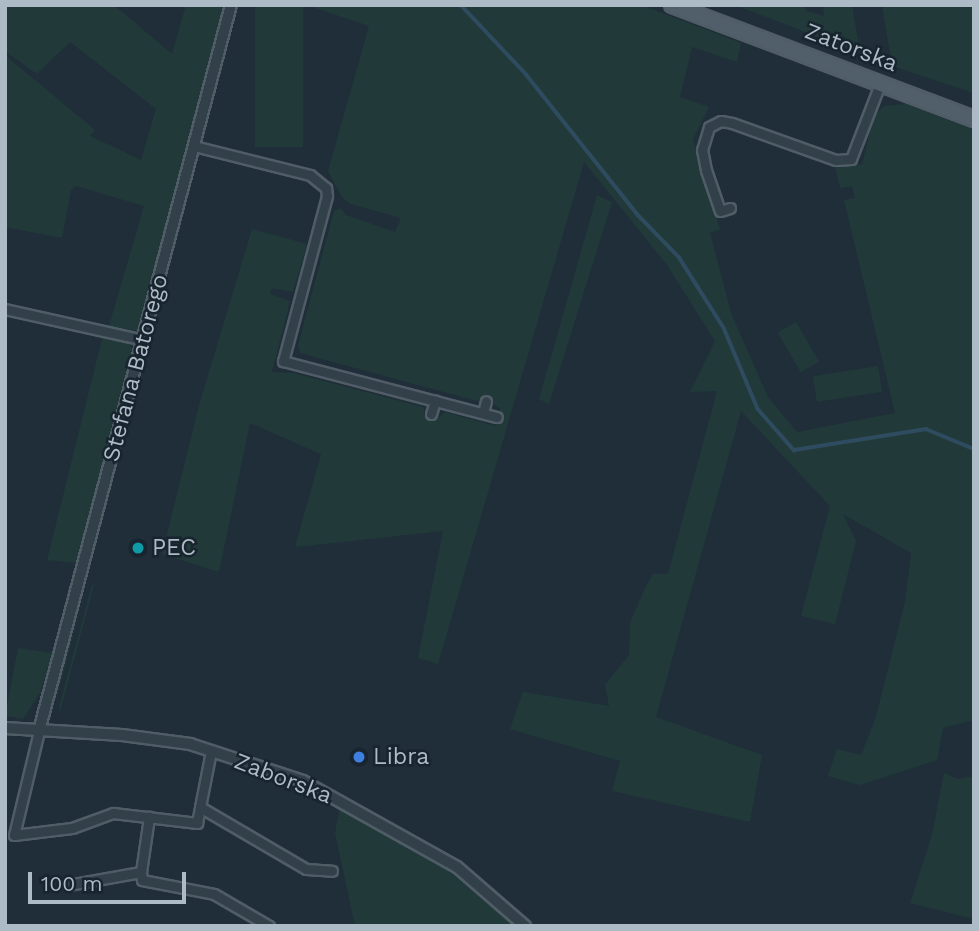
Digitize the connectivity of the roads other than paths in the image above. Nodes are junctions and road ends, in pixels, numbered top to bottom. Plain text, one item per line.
1 (231, 5) edge
2 (672, 5) edge
3 (880, 84) junction
4 (974, 119) edge
5 (194, 146) junction
6 (730, 208) dead end
7 (5, 309) edge
8 (144, 340) junction
9 (284, 361) junction
10 (280, 373) dead end
11 (435, 401) junction
12 (486, 401) dead end
13 (483, 413) junction
14 (431, 414) dead end
15 (497, 416) dead end
16 (5, 729) edge
17 (39, 731) junction
18 (211, 751) junction
19 (200, 807) junction
20 (149, 817) junction
21 (332, 871) dead end
22 (141, 872) junction
23 (68, 885) dead end
24 (269, 926) edge
25 (525, 926) edge

1 - 5 street, Stefana Batorego
2 - 3 main road, Zatorska
3 - 4 main road, Zatorska
3 - 6 street
5 - 8 street, Stefana Batorego
5 - 9 street
7 - 8 street
8 - 17 street, Stefana Batorego
9 - 10 street
9 - 11 street
11 - 13 street
11 - 14 street
12 - 13 street
13 - 15 street
16 - 17 street, Zaborska
17 - 18 street, Zaborska
17 - 20 street
18 - 19 street
18 - 25 street, Zaborska
19 - 20 street
19 - 21 street
20 - 22 street
22 - 23 street
22 - 24 street

